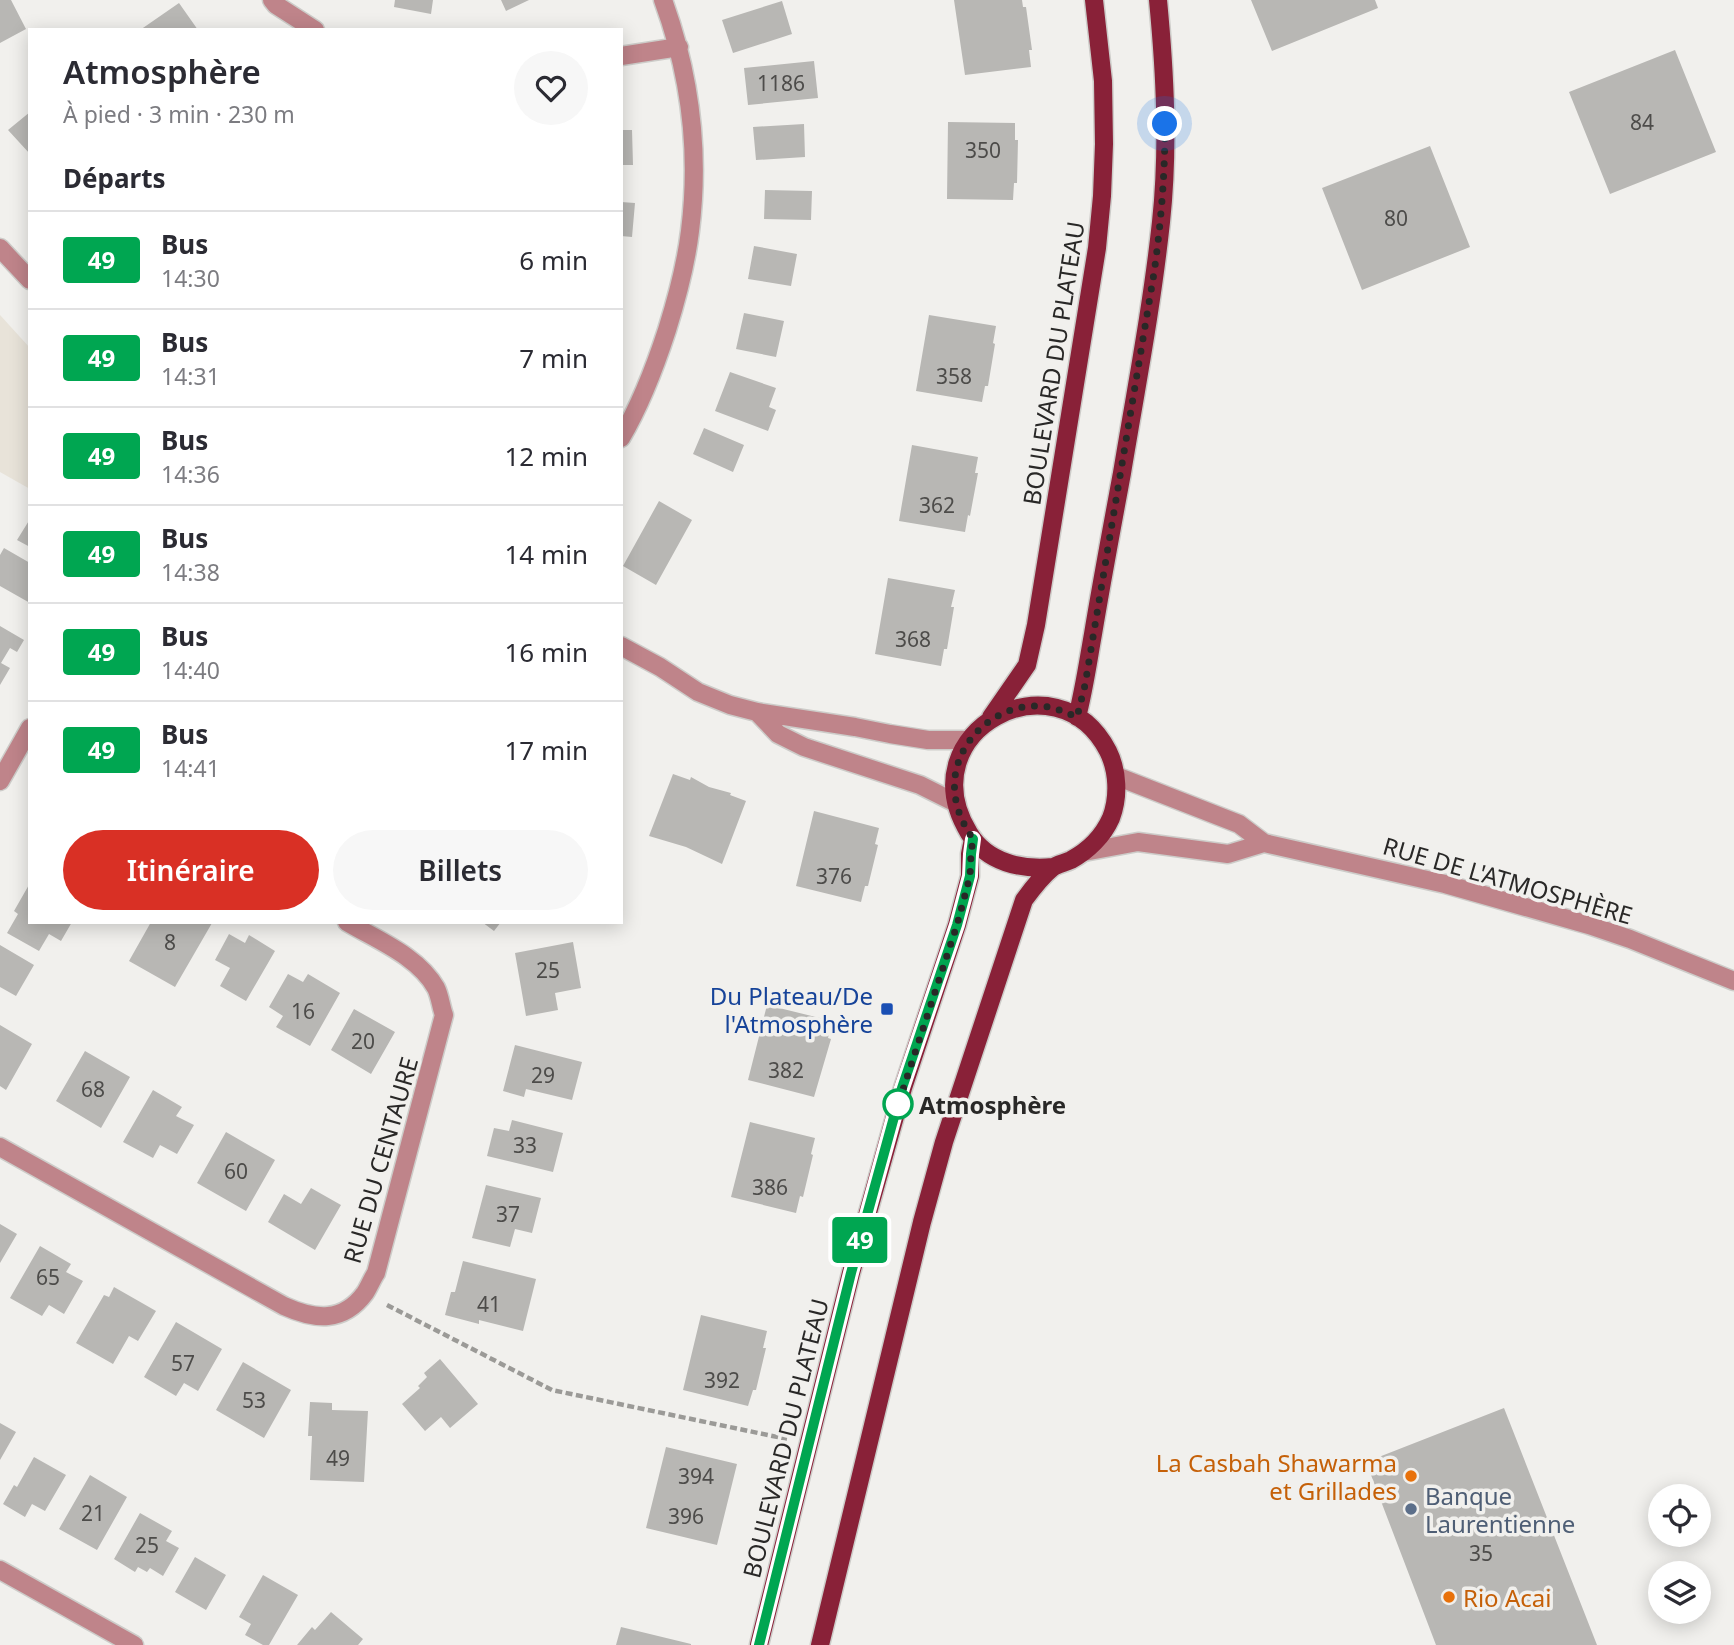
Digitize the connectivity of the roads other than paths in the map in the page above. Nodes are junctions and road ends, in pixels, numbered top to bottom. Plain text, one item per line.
1 (272, 0) edge
2 (663, 0) edge
3 (1094, 0) edge
4 (1158, 0) edge
5 (312, 28) edge
6 (679, 47) junction
7 (623, 56) edge
8 (0, 248) edge
9 (28, 277) edge
10 (623, 435) edge
11 (623, 647) edge
12 (757, 712) junction
13 (1077, 717) junction
14 (990, 720) junction
15 (28, 734) edge
16 (969, 740) junction
17 (1116, 776) junction
18 (0, 781) edge
19 (956, 803) junction
20 (973, 839) junction
21 (1264, 843) junction
22 (1084, 852) junction
23 (1054, 867) junction
24 (350, 924) edge
25 (1734, 981) edge
26 (0, 1147) edge
27 (0, 1570) edge
28 (134, 1645) edge
29 (759, 1645) edge
30 (820, 1645) edge

1 - 5 street
2 - 6 street
3 - 14 main road, BOULEVARD DU PLATEAU
4 - 13 main road
6 - 7 street
6 - 10 street
8 - 9 street
11 - 12 street
12 - 16 street
12 - 19 street
13 - 14 main road
13 - 17 main road
14 - 16 main road
15 - 18 street
16 - 19 main road
17 - 21 street, RUE DE L'ATMOSPHÈRE
17 - 22 main road
19 - 20 main road
20 - 23 main road
20 - 29 main road, BOULEVARD DU PLATEAU
21 - 22 street, RUE DE L'ATMOSPHÈRE
21 - 25 street, RUE DE L'ATMOSPHÈRE
22 - 23 main road
23 - 30 main road
24 - 26 street, RUE DU CENTAURE
27 - 28 street

